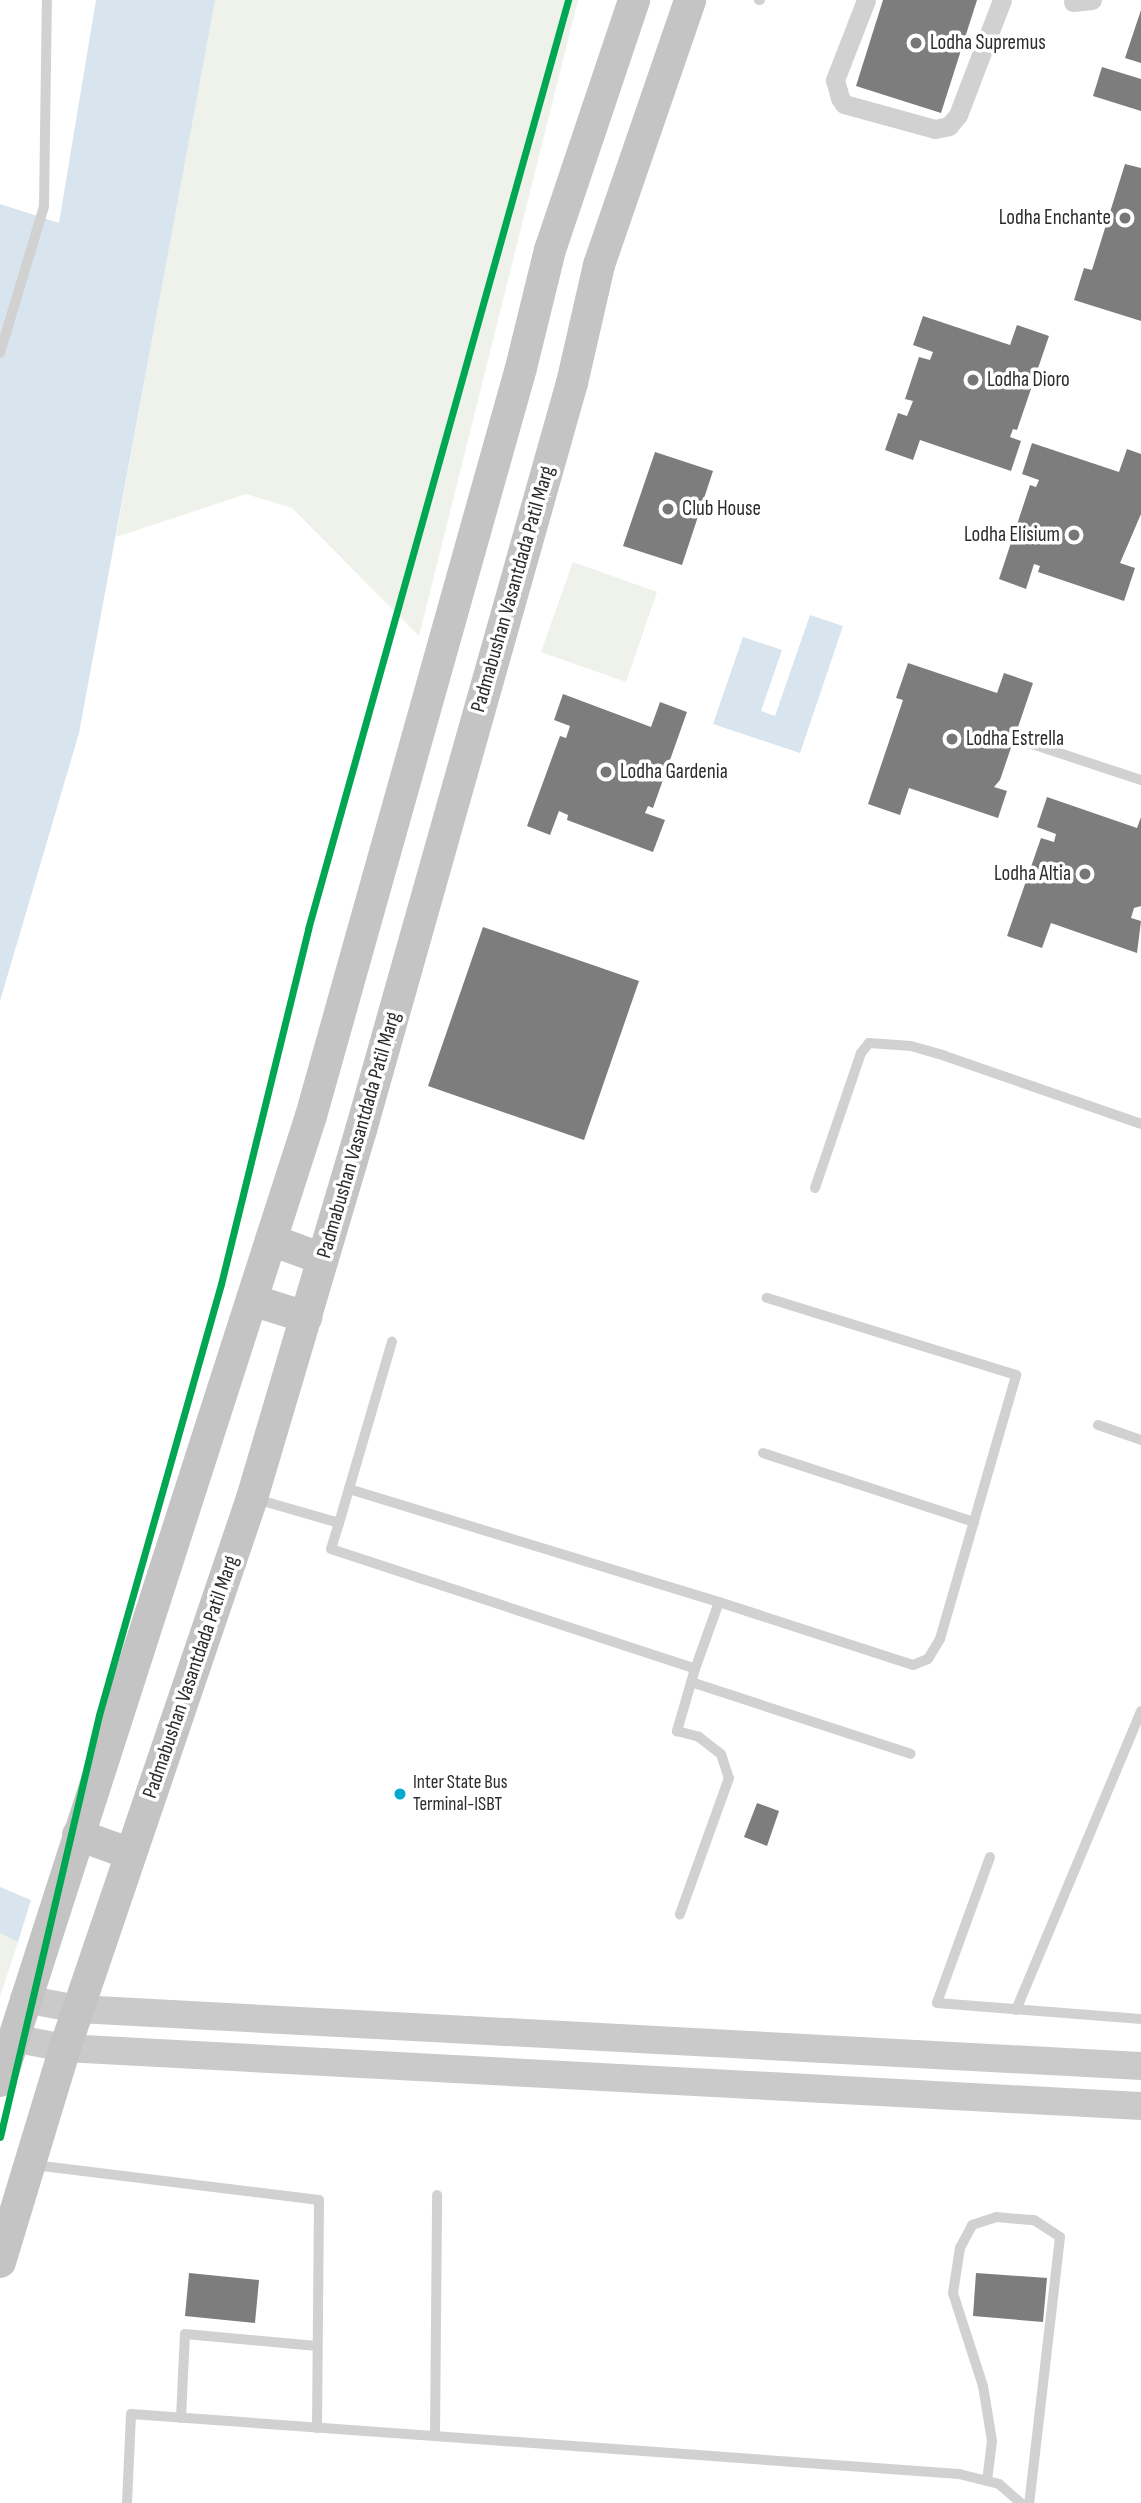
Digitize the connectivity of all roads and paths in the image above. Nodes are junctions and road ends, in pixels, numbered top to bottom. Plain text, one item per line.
1 (47, 0) edge
2 (635, 0) edge
3 (691, 0) edge
4 (866, 0) edge
5 (1002, 0) edge
6 (0, 353) edge
7 (1028, 743) dead end
8 (1141, 780) edge
9 (1141, 1124) edge
10 (815, 1188) dead end
11 (271, 1240) junction
12 (323, 1259) junction
13 (767, 1298) dead end
14 (252, 1300) junction
15 (306, 1317) junction
16 (392, 1342) dead end
17 (1098, 1425) dead end
18 (1141, 1440) edge
19 (764, 1453) dead end
20 (349, 1489) junction
21 (252, 1498) junction
22 (974, 1522) junction
23 (339, 1523) junction
24 (719, 1602) junction
25 (695, 1669) junction
26 (691, 1682) junction
27 (1141, 1711) edge
28 (911, 1754) dead end
29 (78, 1835) junction
30 (131, 1854) junction
31 (990, 1857) dead end
32 (680, 1914) dead end
33 (24, 1999) junction
34 (78, 2008) junction
35 (1016, 2010) junction
36 (1141, 2019) edge
37 (456, 2027) junction
38 (12, 2038) junction
39 (65, 2048) junction
40 (1141, 2066) edge
41 (456, 2067) junction
42 (0, 2081) edge
43 (1141, 2106) edge
44 (27, 2164) junction
45 (437, 2194) dead end
46 (0, 2262) edge
47 (316, 2346) junction
48 (181, 2418) junction
49 (317, 2428) junction
50 (435, 2436) junction
51 (987, 2481) junction
52 (127, 2503) edge
53 (1021, 2503) edge
54 (1029, 2503) edge

1 - 6 lane
2 - 11 main road
3 - 12 main road, Padmabushan Vasantdada Patil Marg
4 - 5 street
7 - 8 lane
9 - 10 lane
11 - 12 main road
11 - 14 main road
12 - 15 main road, Padmabushan Vasantdada Patil Marg
13 - 22 lane
14 - 15 main road
14 - 29 main road
15 - 21 main road, Padmabushan Vasantdada Patil Marg
16 - 20 lane
17 - 18 lane
19 - 22 lane
20 - 23 lane
20 - 24 lane
21 - 23 lane
21 - 30 main road, Padmabushan Vasantdada Patil Marg
22 - 24 lane
23 - 25 lane
24 - 25 lane
25 - 26 lane
26 - 28 lane
26 - 32 lane
27 - 35 lane
29 - 30 main road
29 - 33 main road
30 - 34 main road, Padmabushan Vasantdada Patil Marg
31 - 35 lane
33 - 34 main road
33 - 38 main road
34 - 37 main road
34 - 39 main road, Padmabushan Vasantdada Patil Marg
35 - 36 lane
37 - 40 main road
37 - 41 main road
38 - 39 main road
38 - 42 main road
39 - 41 main road
39 - 44 main road, Padmabushan Vasantdada Patil Marg
41 - 43 main road
44 - 46 main road, Padmabushan Vasantdada Patil Marg
44 - 47 lane
45 - 50 lane
47 - 48 lane
47 - 49 lane
48 - 49 lane
48 - 52 lane
49 - 50 lane
50 - 51 lane
51 - 53 lane
51 - 54 lane

